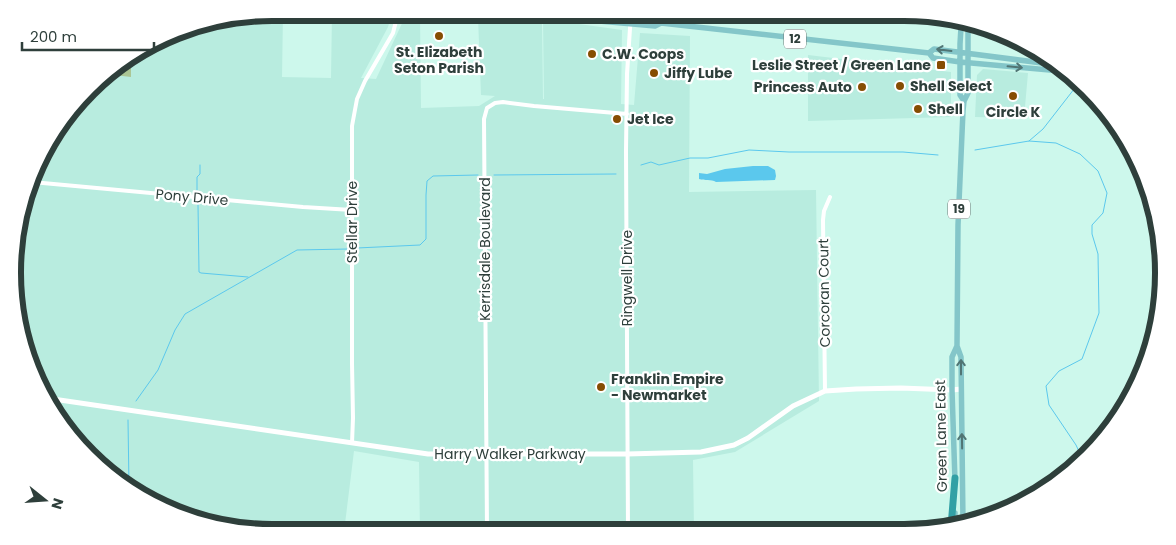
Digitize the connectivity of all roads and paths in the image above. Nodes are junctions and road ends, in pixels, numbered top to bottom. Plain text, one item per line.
1 (396, 21) edge
2 (599, 21) edge
3 (630, 21) edge
4 (658, 21) edge
5 (661, 24) junction
6 (630, 25) junction
7 (960, 28) edge
8 (968, 30) edge
9 (960, 52) junction
10 (968, 53) junction
11 (929, 54) junction
12 (960, 62) junction
13 (968, 62) junction
14 (1041, 63) edge
15 (1052, 70) edge
16 (964, 101) junction
17 (627, 114) junction
18 (38, 183) edge
19 (830, 196) dead end
20 (352, 210) junction
21 (957, 346) junction
22 (952, 390) junction
23 (961, 390) junction
24 (825, 391) junction
25 (56, 399) edge
26 (352, 442) junction
27 (486, 454) junction
28 (627, 454) junction
29 (955, 478) joint
30 (963, 517) edge
31 (953, 519) edge
32 (487, 524) edge
33 (628, 524) edge

1 - 20 street, Stellar Drive
2 - 6 main road, 12
3 - 6 street, Ringwell Drive
4 - 5 main road, 12
5 - 6 main road, 12
5 - 11 main road, 12
6 - 17 street, Ringwell Drive
7 - 9 main road, Green Lane East / 19
8 - 10 main road, Green Lane East / 19
9 - 10 main road, 12
9 -> 11 main road, 12
9 - 12 main road, Green Lane East / 19
10 - 13 main road, Green Lane East / 19
10 - 14 main road, 12
11 - 12 main road, 12
12 - 13 main road, 12
12 - 16 main road, Green Lane East / 19
13 -> 15 main road, 12
13 - 16 main road, Green Lane East / 19
16 - 21 main road, Green Lane East / 19
17 - 27 street, Kerrisdale Boulevard
17 - 28 street, Ringwell Drive
18 - 20 street, Pony Drive
19 - 24 street, Corcoran Court
20 - 26 street, Stellar Drive
21 - 22 main road, Green Lane East / 19
23 -> 21 main road, Green Lane East / 19
22 - 23 street, Harry Walker Parkway
22 - 24 street, Harry Walker Parkway
22 - 29 main road, Green Lane East / 19
30 -> 23 main road, Green Lane East / 19
24 - 28 street, Harry Walker Parkway
25 - 26 street, Harry Walker Parkway
26 - 27 street, Harry Walker Parkway
27 - 28 street, Harry Walker Parkway
27 - 32 street, Kerrisdale Boulevard
28 - 33 street, Ringwell Drive
29 - 31 highway

